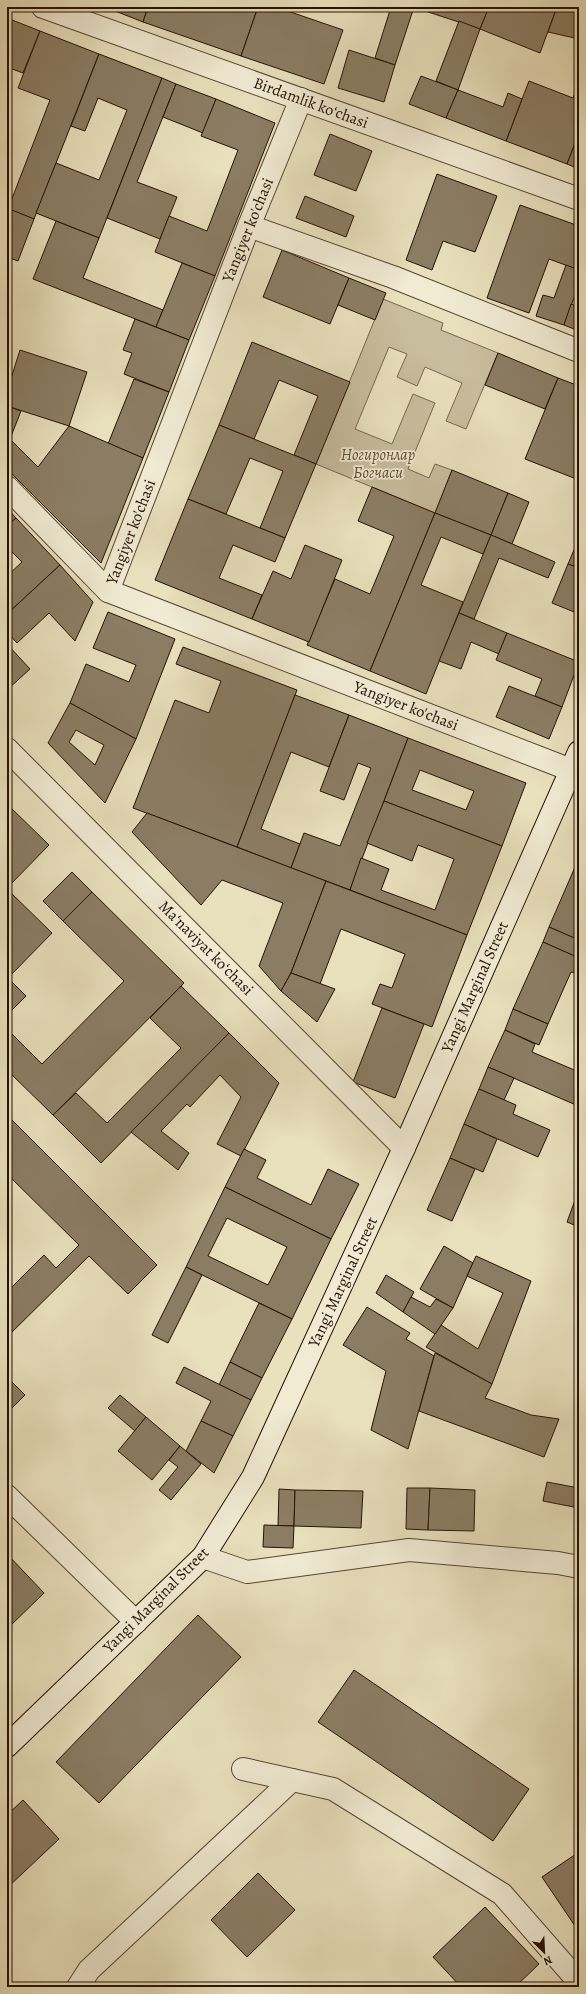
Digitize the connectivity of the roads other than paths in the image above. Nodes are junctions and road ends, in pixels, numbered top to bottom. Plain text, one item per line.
1 (43, 7) edge
2 (301, 100) junction
3 (579, 199) edge
4 (249, 226) junction
5 (579, 350) edge
6 (7, 487) edge
7 (108, 592) junction
8 (7, 749) edge
9 (575, 761) edge
10 (404, 1148) junction
11 (7, 1496) edge
12 (203, 1557) junction
13 (579, 1567) edge
14 (136, 1622) junction
15 (7, 1746) edge
16 (243, 1769) dead end
17 (292, 1780) junction
18 (579, 1982) edge
19 (78, 1987) edge

1 - 2 street, Birdamlik koʻchasi
2 - 3 street, Birdamlik koʻchasi
2 - 4 street, Yangiyer ko'chasi
4 - 5 street
4 - 7 street, Yangiyer ko'chasi
6 - 7 street
7 - 9 street, Yangiyer ko'chasi
8 - 10 street, Maʻnaviyat koʻchasi
9 - 10 street, Yangi Marginal Street
10 - 12 street, Yangi Marginal Street
11 - 14 street
12 - 13 street
12 - 14 street, Yangi Marginal Street
14 - 15 street, Yangi Marginal Street
16 - 17 street
17 - 18 street
17 - 19 street

